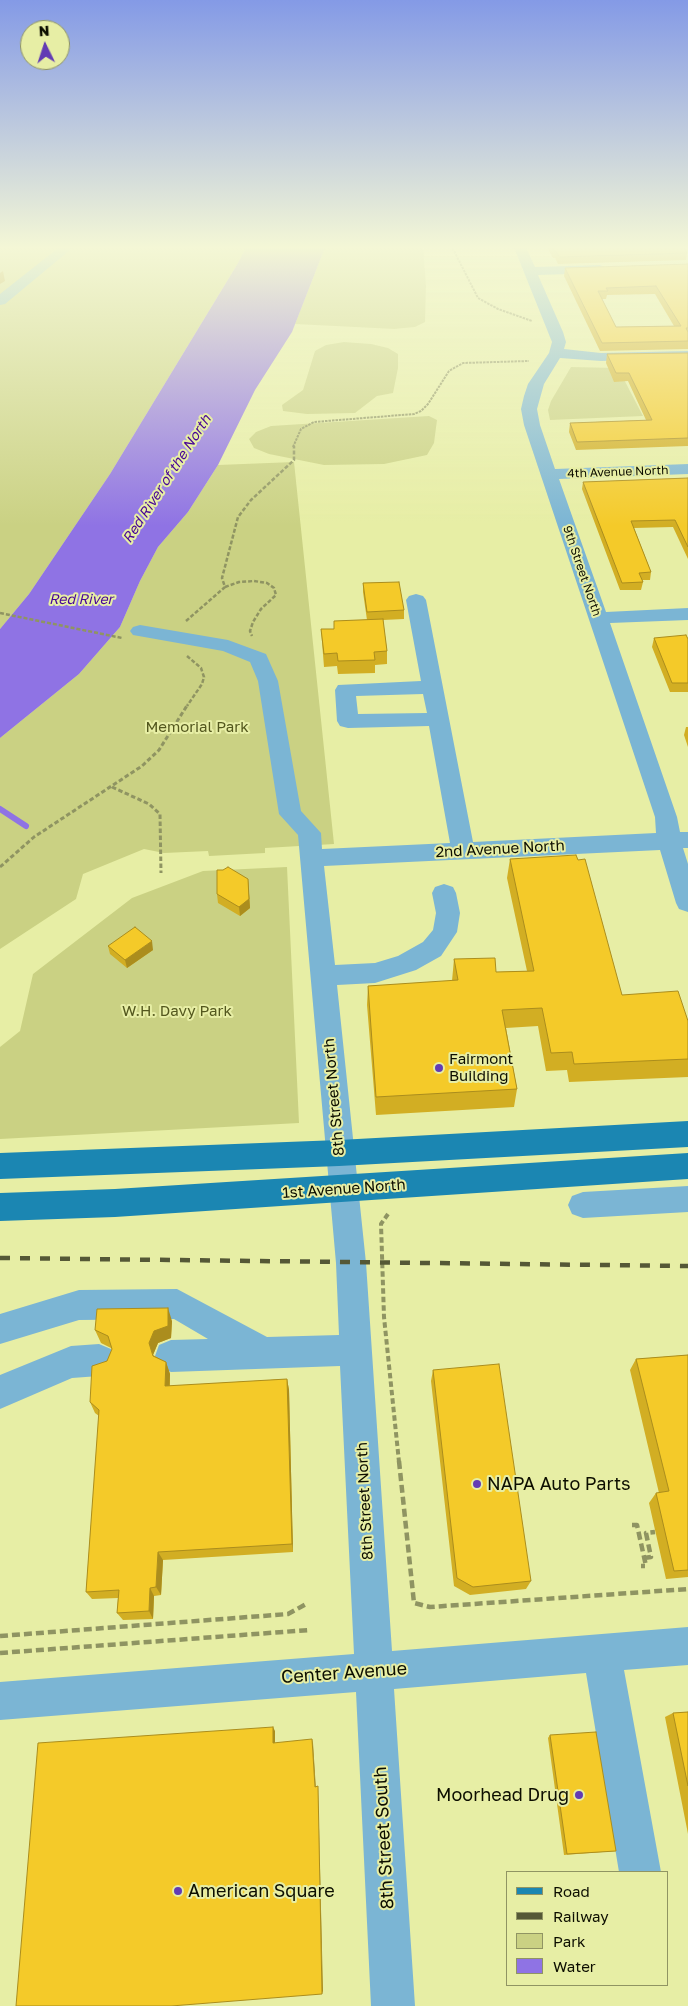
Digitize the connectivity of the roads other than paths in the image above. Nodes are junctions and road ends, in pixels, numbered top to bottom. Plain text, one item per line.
1 (557, 339) edge
2 (556, 353) junction
3 (688, 354) edge
4 (688, 470) edge
5 (549, 474) junction
6 (416, 600) dead end
7 (688, 614) edge
8 (598, 618) junction
9 (134, 635) road end
10 (432, 687) junction
11 (438, 719) junction
12 (678, 840) edge
13 (464, 850) junction
14 (311, 858) junction
15 (444, 893) dead end
16 (688, 903) edge
17 (323, 976) junction
18 (688, 1134) edge
19 (339, 1154) junction
20 (0, 1166) edge
21 (688, 1166) edge
22 (342, 1189) junction
23 (688, 1199) edge
24 (115, 1204) junction
25 (582, 1205) dead end
26 (0, 1207) edge
27 (0, 1218) edge
28 (0, 1329) edge
29 (356, 1350) junction
30 (266, 1354) junction
31 (170, 1356) dead end
32 (99, 1360) dead end
33 (0, 1392) edge
34 (688, 1646) edge
35 (602, 1653) junction
36 (374, 1670) junction
37 (0, 1701) edge
38 (640, 1871) edge
39 (393, 2006) edge

1 - 2 street
2 - 3 street
2 - 5 street, 9th Street North
4 - 5 street, 4th Avenue North
5 - 8 street, 9th Street North
6 - 10 street
7 - 8 street
8 - 12 street, 9th Street North
9 - 14 street, 8th Street North
10 - 11 street
10 - 11 street
11 - 13 street
12 - 13 street, 2nd Avenue North
12 - 16 street, 9th Street North
13 - 14 street, 2nd Avenue North
14 - 17 street, 8th Street North
15 - 17 street
17 - 19 street, 8th Street North
18 - 19 main road
19 - 20 main road
19 - 22 street, 8th Street North
21 - 22 main road, 1st Avenue North
22 - 24 main road, 1st Avenue North
22 - 29 street, 8th Street North
23 - 25 street
24 - 26 main road, 1st Avenue North
24 - 27 main road
28 - 30 street
29 - 30 street
29 - 36 street, 8th Street North
30 - 31 street
32 - 33 street
34 - 35 street, Center Avenue
35 - 36 street, Center Avenue
35 - 38 street
36 - 37 street, Center Avenue
36 - 39 street, 8th Street South

